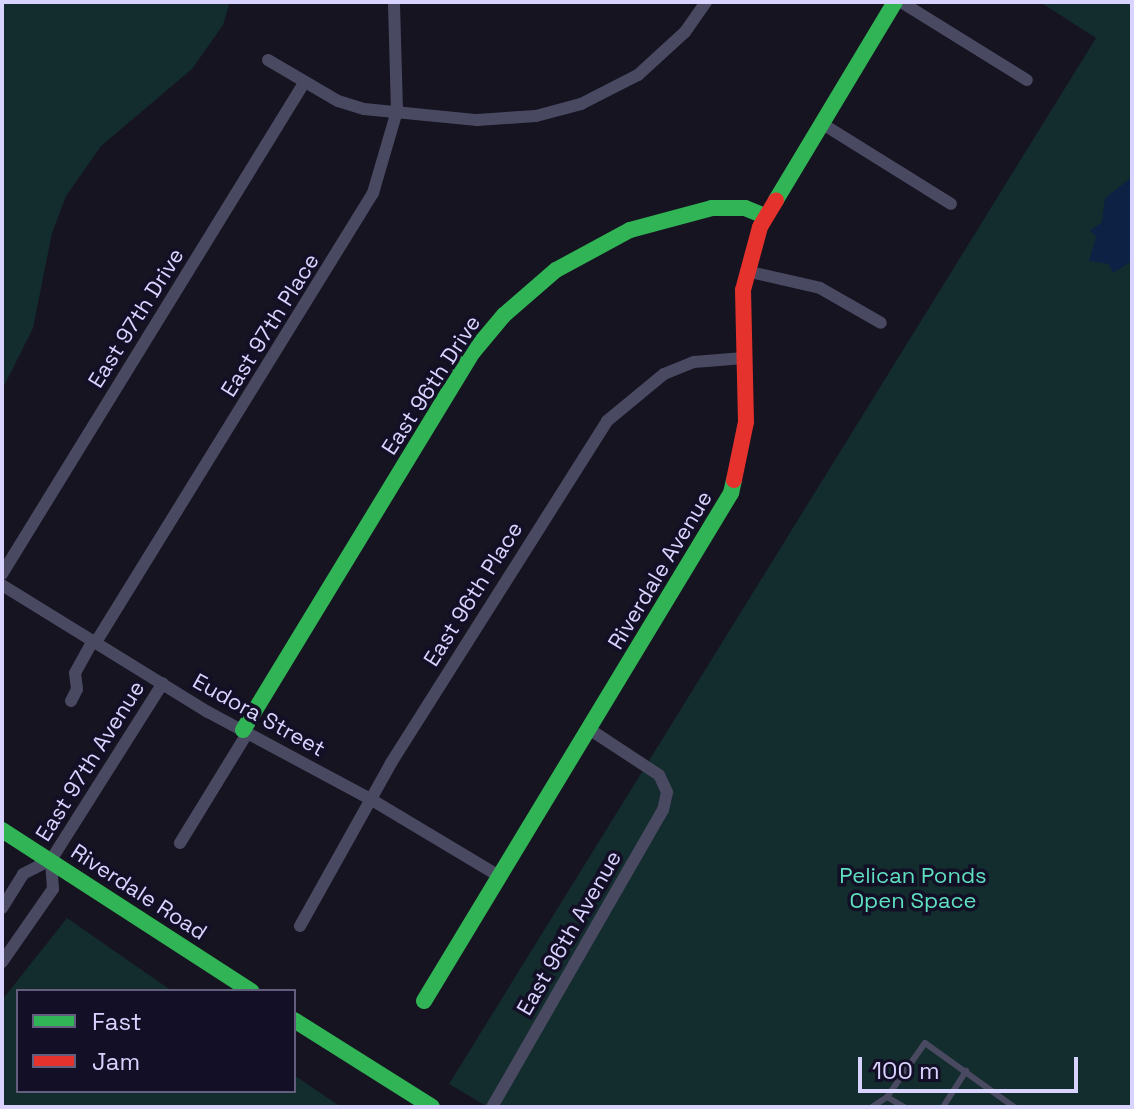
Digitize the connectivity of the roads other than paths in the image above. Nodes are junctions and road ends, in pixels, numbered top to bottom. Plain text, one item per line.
1 (394, 2) edge
2 (706, 2) edge
3 (898, 2) edge
4 (268, 60) dead end
5 (1027, 80) dead end
6 (304, 83) junction
7 (397, 111) junction
8 (821, 123) junction
9 (951, 204) dead end
10 (765, 216) junction
11 (746, 271) junction
12 (881, 323) dead end
13 (744, 358) junction
14 (2, 574) edge
15 (2, 585) edge
16 (95, 642) junction
17 (163, 683) junction
18 (71, 701) dead end
19 (589, 729) junction
20 (245, 731) junction
21 (372, 800) junction
22 (2, 830) edge
23 (180, 843) dead end
24 (51, 860) junction
25 (499, 876) junction
26 (2, 908) edge
27 (300, 926) dead end
28 (2, 962) edge
29 (248, 989) edge
30 (424, 1001) dead end
31 (296, 1021) edge
32 (966, 1071) junction
33 (887, 1097) junction
34 (1016, 1106) edge
35 (432, 1107) edge
36 (492, 1107) edge
37 (872, 1107) edge
38 (904, 1107) edge
39 (943, 1107) edge

1 - 7 street, East 97th Place
2 - 7 street
3 - 5 street
3 - 8 street, Riverdale Avenue
4 - 6 street
6 - 7 street
6 - 14 street, East 97th Drive
7 - 16 street, East 97th Place
8 - 9 street
8 - 10 street, Riverdale Avenue
10 - 11 street, Riverdale Avenue
10 - 20 street, East 96th Drive
11 - 12 street
11 - 13 street, Riverdale Avenue
13 - 19 street, Riverdale Avenue
13 - 21 street, East 96th Place
15 - 16 street, Eudora Street
16 - 17 street, Eudora Street
16 - 18 street, East 97th Place
17 - 20 street, Eudora Street
17 - 24 street, East 97th Avenue
19 - 25 street, Riverdale Avenue
19 - 36 street, East 96th Avenue
20 - 21 street, Eudora Street
20 - 23 street, East 96th Drive
21 - 25 street, Eudora Street
21 - 27 street, East 96th Place
22 - 24 street, Riverdale Road
24 - 26 street, East 97th Avenue
24 - 28 street, East 97th Avenue
24 - 29 street, Riverdale Road
25 - 30 street, Riverdale Avenue
31 - 35 street
32 - 33 lane
32 - 34 lane
32 - 39 lane
33 - 37 lane
33 - 38 lane

